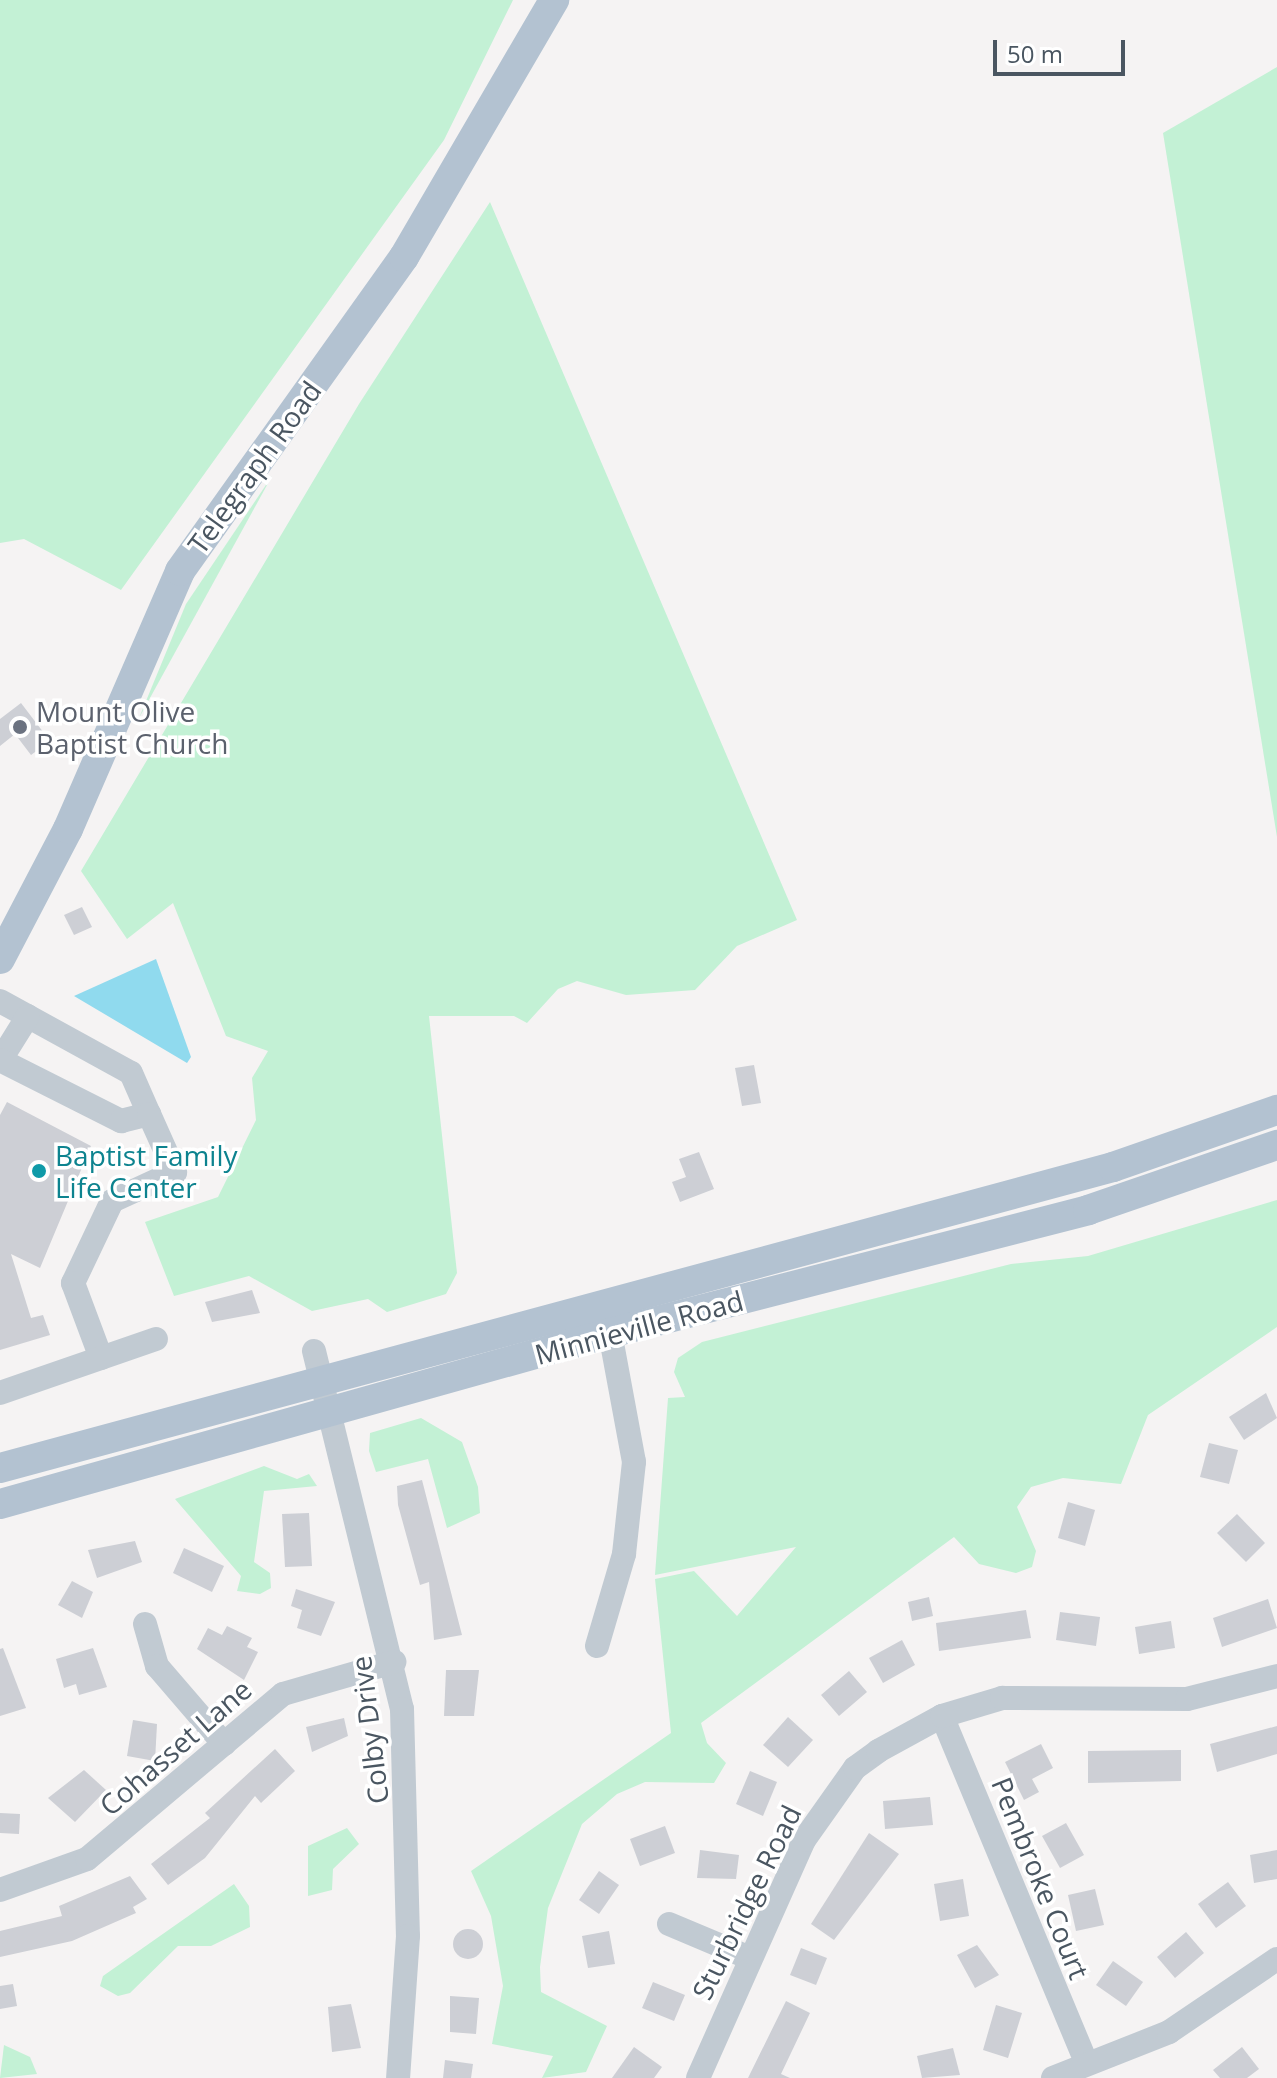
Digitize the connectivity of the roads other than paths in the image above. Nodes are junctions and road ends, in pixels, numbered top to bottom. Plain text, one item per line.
1 (554, 0) edge
2 (0, 959) edge
3 (0, 1001) edge
4 (28, 1016) junction
5 (2, 1058) edge
6 (1277, 1110) edge
7 (149, 1114) junction
8 (1277, 1145) edge
9 (610, 1333) junction
10 (156, 1339) dead end
11 (314, 1351) dead end
12 (101, 1358) junction
13 (0, 1393) edge
14 (327, 1397) junction
15 (0, 1468) edge
16 (0, 1504) edge
17 (145, 1624) dead end
18 (597, 1646) dead end
19 (394, 1662) junction
20 (1277, 1676) edge
21 (942, 1716) junction
22 (224, 1744) junction
23 (0, 1890) edge
24 (669, 1924) dead end
25 (750, 1958) junction
26 (1277, 1959) edge
27 (1086, 2062) junction
28 (398, 2078) edge
29 (698, 2078) edge
30 (1053, 2078) edge

1 - 2 main road, Telegraph Road
3 - 4 street
4 - 5 street
4 - 7 street
5 - 7 street
6 - 14 main road, Minnieville Road
7 - 12 street
8 - 9 main road, Minnieville Road
9 - 14 main road, Minnieville Road
9 - 18 street
10 - 12 street
11 - 14 street, Colby Drive
12 - 13 street
14 - 15 main road, Minnieville Road
14 - 16 main road, Minnieville Road
14 - 19 street, Colby Drive
17 - 22 street
19 - 22 street, Cohasset Lane
19 - 28 street, Colby Drive
20 - 21 street, Sturbridge Road
21 - 25 street, Sturbridge Road
21 - 27 street, Pembroke Court
22 - 23 street, Cohasset Lane
24 - 25 street
25 - 29 street, Sturbridge Road
26 - 27 street
27 - 30 street

